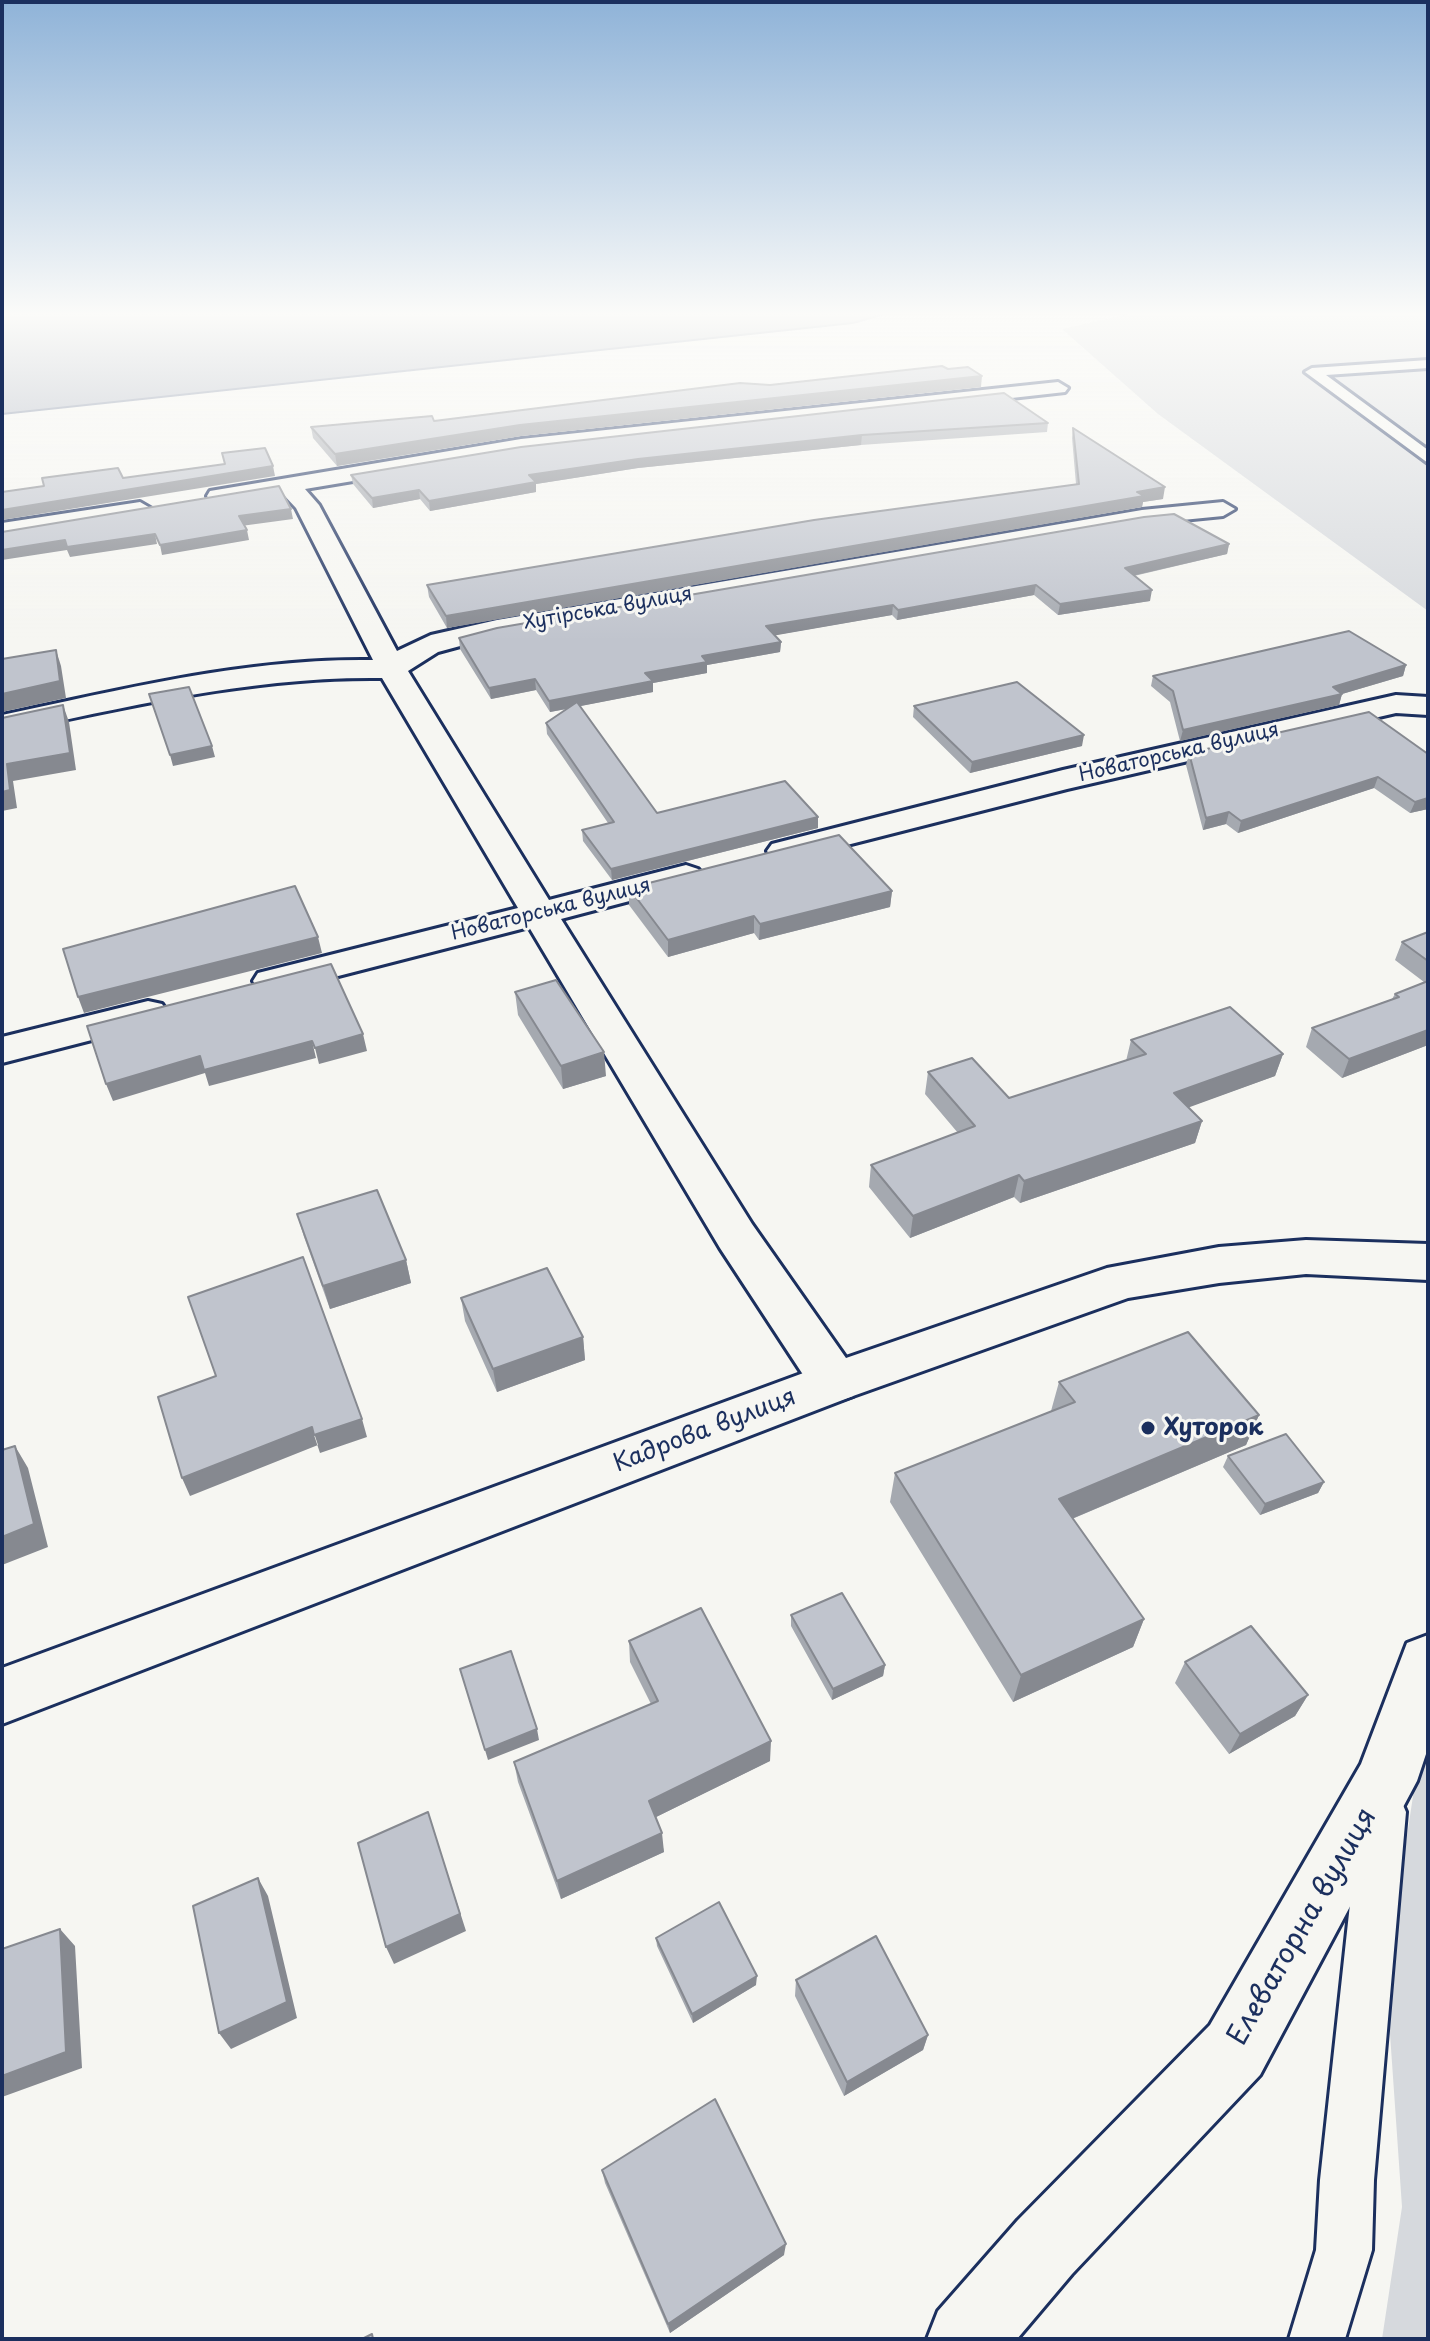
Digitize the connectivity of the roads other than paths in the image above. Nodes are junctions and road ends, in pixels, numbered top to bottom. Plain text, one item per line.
1 (732, 423) edge
2 (1381, 423) edge
3 (1428, 458) edge
4 (288, 485) junction
5 (198, 500) edge
6 (168, 505) edge
7 (1223, 509) dead end
8 (2, 531) edge
9 (392, 669) junction
10 (1428, 706) edge
11 (2, 724) edge
12 (539, 913) junction
13 (247, 988) edge
14 (186, 1003) edge
15 (2, 1050) edge
16 (1428, 1262) edge
17 (835, 1382) junction
18 (1428, 1662) edge
19 (2, 1696) edge
20 (1386, 1781) junction
21 (966, 2339) edge
22 (1317, 2339) edge

1 - 4 street
2 - 3 lane
4 - 5 street
4 - 9 street
6 - 8 street
7 - 9 street, Хутірська вулиця
9 - 11 street
9 - 12 street
10 - 12 street, Новаторська вулиця
12 - 13 street, Новаторська вулиця
12 - 17 street
14 - 15 street
16 - 17 street, Кадрова вулиця
17 - 19 street, Кадрова вулиця
18 - 20 street, Елеваторна вулиця
20 - 21 street, Елеваторна вулиця
20 - 22 lane

